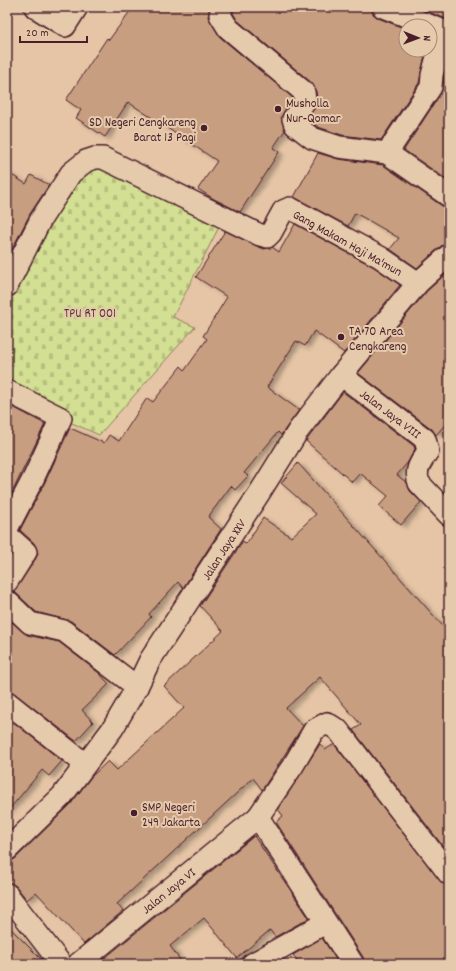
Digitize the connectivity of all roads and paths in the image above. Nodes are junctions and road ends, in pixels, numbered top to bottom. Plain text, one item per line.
1 (35, 7) edge
2 (77, 7) edge
3 (222, 7) edge
4 (395, 9) edge
5 (387, 153) junction
6 (449, 196) edge
7 (449, 255) edge
8 (418, 283) junction
9 (7, 286) edge
10 (341, 375) junction
11 (7, 391) edge
12 (449, 515) edge
13 (7, 529) edge
14 (7, 535) edge
15 (7, 582) edge
16 (7, 601) edge
17 (137, 687) junction
18 (7, 702) edge
19 (85, 764) junction
20 (258, 817) junction
21 (7, 850) edge
22 (449, 874) edge
23 (7, 894) edge
24 (325, 923) junction
25 (61, 964) edge
26 (78, 964) edge
27 (252, 964) edge
28 (353, 964) edge

1 - 2 street
3 - 5 street
4 - 5 street
5 - 6 street
7 - 8 street, Jalan Jaya XXV
8 - 9 street, Gang Makam Haji Ma'mun
8 - 10 street, Jalan Jaya XXV
10 - 12 street, Jalan Jaya VIII
10 - 17 street, Jalan Jaya XXV
11 - 13 street
14 - 15 street
16 - 17 street
17 - 19 street, Jalan Jaya XXV
18 - 19 street
19 - 21 street, Jalan Jaya XXV
20 - 22 street, Jalan Jaya VI
20 - 24 street
20 - 26 street, Jalan Jaya VI
23 - 25 street
24 - 27 street
24 - 28 street

